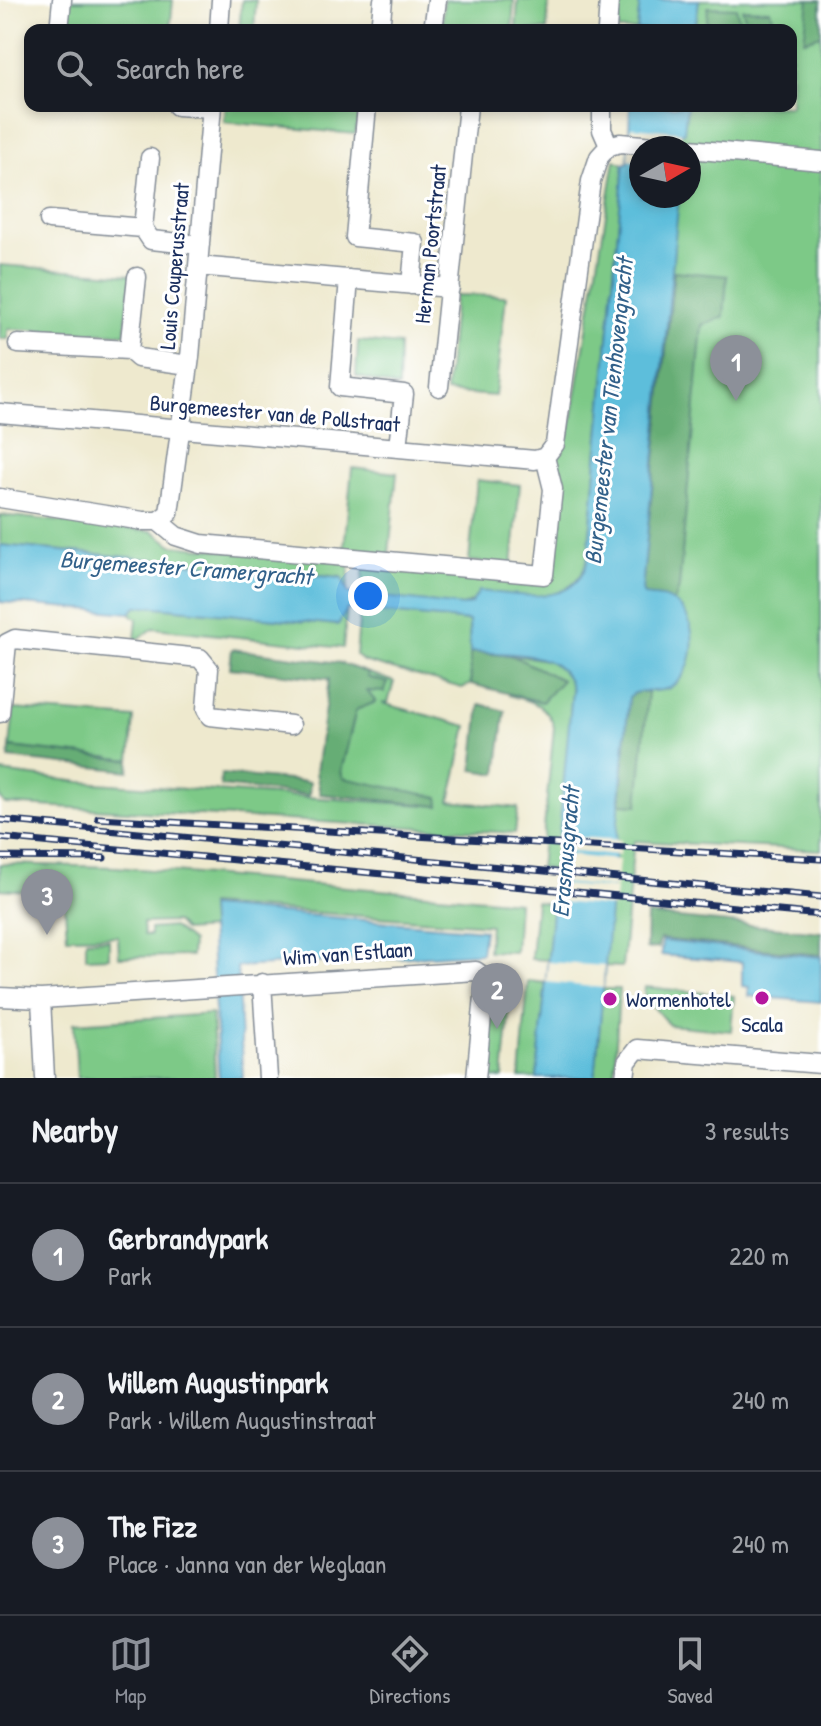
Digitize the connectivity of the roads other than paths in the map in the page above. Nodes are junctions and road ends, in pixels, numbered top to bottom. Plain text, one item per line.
1 (62, 0) edge
2 (221, 0) edge
3 (383, 0) edge
4 (437, 0) edge
5 (609, 0) edge
6 (60, 24) edge
7 (219, 24) edge
8 (381, 24) edge
9 (434, 24) edge
10 (607, 24) edge
11 (212, 112) edge
12 (366, 112) edge
13 (467, 112) edge
14 (602, 112) edge
15 (629, 143) edge
16 (609, 146) junction
17 (701, 150) edge
18 (150, 158) dead end
19 (821, 161) edge
20 (49, 220) dead end
21 (143, 228) junction
22 (200, 245) junction
23 (198, 266) junction
24 (137, 277) dead end
25 (349, 279) junction
26 (411, 285) junction
27 (450, 288) junction
28 (18, 344) dead end
29 (129, 350) junction
30 (189, 365) junction
31 (439, 387) dead end
32 (0, 413) edge
33 (181, 430) junction
34 (398, 447) junction
35 (545, 457) junction
36 (0, 498) edge
37 (158, 521) junction
38 (0, 713) edge
39 (291, 725) dead end
40 (262, 983) junction
41 (0, 997) edge
42 (41, 999) junction
43 (821, 1064) edge
44 (45, 1078) edge
45 (268, 1078) edge
46 (476, 1078) edge
47 (625, 1078) edge

1 - 6 street
2 - 7 street
3 - 8 street
4 - 9 street
5 - 10 street
11 - 22 street, Louis Couperusstraat
12 - 26 street
13 - 27 street, Herman Poortstraat
14 - 16 street
15 - 16 street
16 - 35 street
17 - 19 street
18 - 21 street
20 - 21 street
21 - 22 street
22 - 23 street, Louis Couperusstraat
23 - 25 street
23 - 30 street, Louis Couperusstraat
24 - 29 street
25 - 26 street
25 - 34 street
26 - 27 street
27 - 31 street, Herman Poortstraat
28 - 29 street
29 - 30 street
30 - 33 street, Louis Couperusstraat
32 - 33 street, Burgemeester van de Pollstraat
33 - 34 street, Burgemeester van de Pollstraat
33 - 37 street
34 - 35 street, Burgemeester van de Pollstraat
35 - 37 street
36 - 37 street
38 - 39 street
40 - 42 street, Wim van Estlaan
40 - 45 street
40 - 46 street, Wim van Estlaan
41 - 42 street, Wim van Estlaan
42 - 44 street
43 - 47 street

